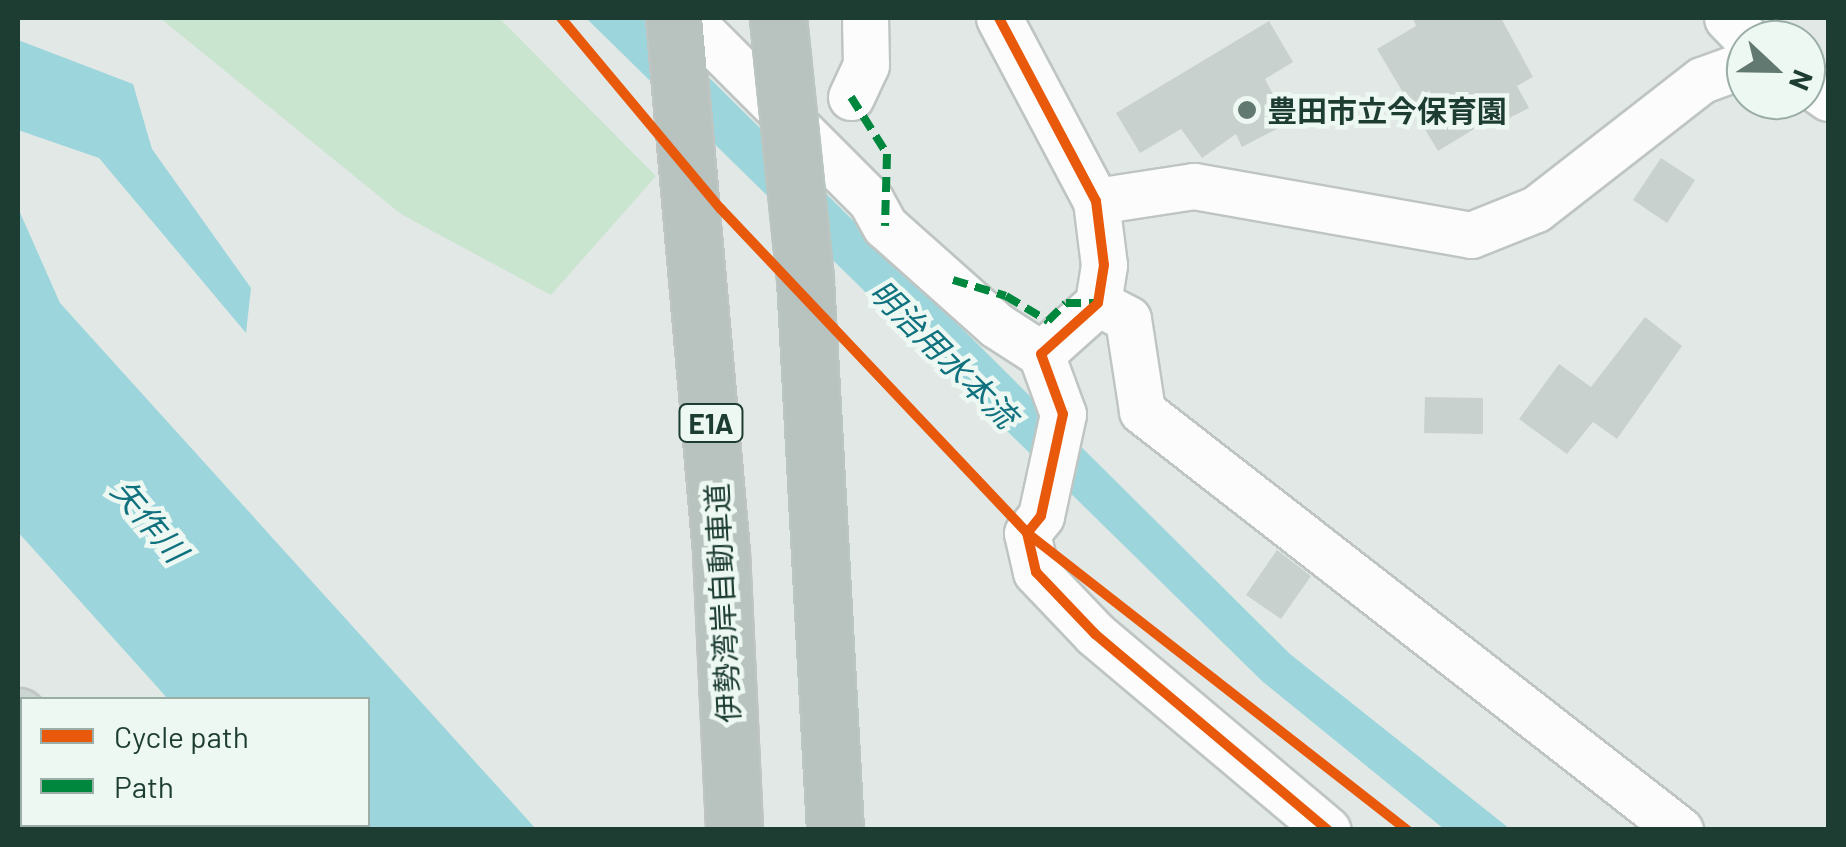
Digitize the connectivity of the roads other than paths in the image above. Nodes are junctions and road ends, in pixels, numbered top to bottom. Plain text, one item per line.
1 (674, 18) edge
2 (688, 18) edge
3 (778, 18) edge
4 (865, 18) edge
5 (1017, 24) edge
6 (1726, 71) edge
7 (850, 97) dead end
8 (1096, 201) junction
9 (1098, 303) junction
10 (1042, 354) junction
11 (734, 830) edge
12 (835, 830) edge
13 (1328, 830) edge
14 (1680, 830) edge

1 - 11 highway, 伊勢湾岸自動車道 / E1A
2 - 10 street
3 - 12 highway, bridge
4 - 7 street
5 - 8 street
6 - 8 street
8 - 9 street
9 - 10 street
9 - 14 street
10 - 13 street

